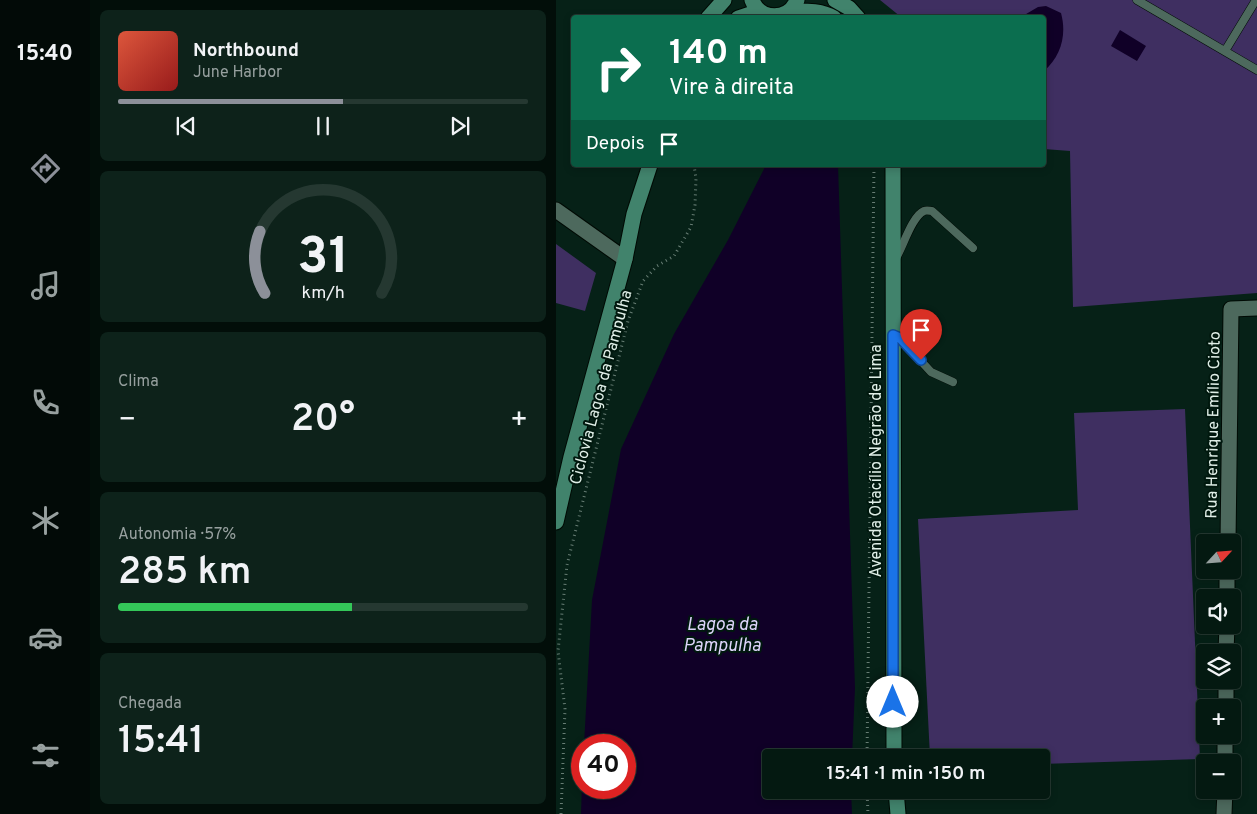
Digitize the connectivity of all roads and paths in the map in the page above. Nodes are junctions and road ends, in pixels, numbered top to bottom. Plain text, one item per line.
1 (724, 0) edge
2 (835, 0) edge
3 (1138, 0) edge
4 (1256, 0) edge
5 (756, 5) edge
6 (793, 6) edge
7 (711, 15) edge
8 (742, 15) edge
9 (766, 15) edge
10 (782, 15) edge
11 (830, 15) edge
12 (855, 15) edge
13 (1225, 51) junction
14 (1257, 70) edge
15 (649, 167) edge
16 (694, 167) edge
17 (874, 167) edge
18 (893, 167) edge
19 (556, 210) edge
20 (973, 248) dead end
21 (626, 259) junction
22 (893, 264) junction
23 (1257, 308) edge
24 (893, 335) junction
25 (953, 382) dead end
26 (556, 522) edge
27 (1228, 534) edge
28 (867, 749) edge
29 (894, 749) edge
30 (868, 799) edge
31 (897, 799) edge
32 (1225, 799) edge
33 (561, 814) edge
34 (868, 814) edge
35 (898, 814) edge
36 (1224, 814) edge

1 - 7 street
2 - 12 street
3 - 13 lane
4 - 13 lane
5 - 8 street
5 - 9 street
6 - 10 street
6 - 11 street
13 - 14 lane
15 - 21 street
16 - 33 path, Ciclovia Lagoa da Pampulha
17 - 28 path
18 - 22 street, Avenida Otacílio Negrão de Lima
19 - 21 street
20 - 22 lane
21 - 26 street
22 - 24 street, Avenida Otacílio Negrão de Lima
23 - 27 street, Rua Henrique Emílio Cioto
24 - 25 lane
24 - 29 street, Avenida Otacílio Negrão de Lima
30 - 34 path
31 - 35 street
32 - 36 street

